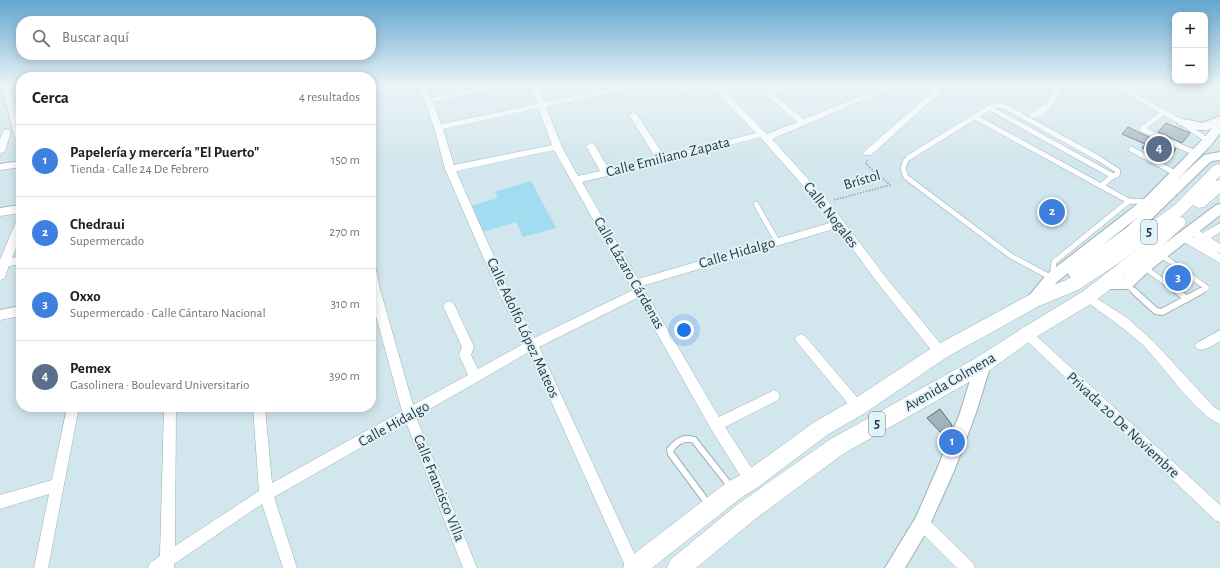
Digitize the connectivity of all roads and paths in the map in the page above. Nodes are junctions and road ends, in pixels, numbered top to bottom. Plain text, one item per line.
1 (13, 112) edge
2 (432, 112) edge
3 (511, 112) edge
4 (543, 112) edge
5 (740, 112) edge
6 (789, 112) edge
7 (831, 112) edge
8 (909, 112) edge
9 (983, 112) edge
10 (996, 112) edge
11 (1014, 112) edge
12 (1040, 112) edge
13 (1164, 112) joint
14 (634, 115) dead end
15 (975, 116) junction
16 (1034, 116) dead end
17 (1220, 119) edge
18 (16, 122) edge
19 (803, 123) junction
20 (1183, 123) junction
21 (1220, 126) edge
22 (438, 127) junction
23 (4, 132) edge
24 (16, 133) edge
25 (764, 136) junction
26 (591, 146) dead end
27 (1220, 146) edge
28 (557, 147) junction
29 (1131, 149) dead end
30 (0, 151) edge
31 (868, 153) joint
32 (1199, 153) junction
33 (662, 160) junction
34 (16, 165) edge
35 (1220, 166) edge
36 (0, 167) edge
37 (450, 169) junction
38 (606, 173) junction
39 (1176, 173) junction
40 (1113, 176) junction
41 (575, 180) junction
42 (1101, 186) junction
43 (1129, 201) junction
44 (1148, 202) junction
45 (824, 203) junction
46 (756, 204) dead end
47 (1220, 208) edge
48 (16, 210) edge
49 (0, 212) edge
50 (839, 224) junction
51 (1220, 227) edge
52 (16, 233) edge
53 (1193, 237) junction
54 (777, 241) junction
55 (1220, 249) edge
56 (1160, 254) junction
57 (1220, 259) edge
58 (16, 261) edge
59 (3, 263) edge
60 (1144, 267) junction
61 (0, 276) edge
62 (1052, 278) junction
63 (1106, 284) junction
64 (1126, 284) junction
65 (637, 288) junction
66 (376, 296) edge
67 (1088, 297) junction
68 (1187, 299) junction
69 (1033, 301) junction
70 (449, 306) dead end
71 (16, 312) edge
72 (0, 315) edge
73 (1027, 334) junction
74 (1220, 335) edge
75 (801, 339) dead end
76 (532, 345) junction
77 (1201, 346) dead end
78 (940, 352) junction
79 (983, 364) junction
80 (475, 377) junction
81 (774, 396) dead end
82 (858, 407) junction
83 (72, 412) edge
84 (170, 412) edge
85 (259, 412) edge
86 (410, 415) junction
87 (1220, 418) edge
88 (716, 425) junction
89 (751, 480) junction
90 (58, 485) junction
91 (734, 490) junction
92 (266, 494) junction
93 (0, 502) edge
94 (711, 508) junction
95 (1220, 515) edge
96 (922, 523) junction
97 (163, 566) edge
98 (41, 568) edge
99 (290, 568) edge
100 (470, 568) edge
101 (634, 568) edge
102 (678, 568) edge
103 (894, 568) edge
104 (968, 568) edge

1 - 18 street
2 - 22 street, Calle Adolfo López Mateos
3 - 22 street
4 - 28 street, Calle Lázaro Cárdenas
5 - 25 street, Calle Nogales
6 - 19 street
7 - 19 street, Calle Emiliano Zapata
8 - 31 street
9 - 15 lane
10 - 40 lane
11 - 40 lane
12 - 16 street
13 - 20 lane
13 - 32 lane
14 - 33 street
15 - 42 lane
15 - 62 lane
17 - 20 street
19 - 25 street, Calle Emiliano Zapata
20 - 32 lane
21 - 32 street
22 - 37 street, Calle Adolfo López Mateos
23 - 24 street
23 - 30 street
25 - 33 street, Calle Emiliano Zapata
25 - 45 street, Calle Nogales
26 - 38 street
27 - 32 street
28 - 37 street
28 - 41 street, Calle Lázaro Cárdenas
29 - 39 lane
31 - 45 path, Brístol
32 - 35 street
32 - 35 street
32 - 39 street
32 - 62 street
33 - 38 street, Calle Emiliano Zapata
34 - 36 street
35 - 63 main road, 5
35 - 69 main road, 5
37 - 76 street, Calle Adolfo López Mateos
38 - 41 street, Calle Emiliano Zapata
39 - 44 street
40 - 42 lane
41 - 65 street, Calle Lázaro Cárdenas
42 - 43 lane
43 - 44 lane
43 - 62 lane
44 - 62 street
45 - 50 street, Calle Nogales
46 - 54 lane
47 - 53 street
48 - 49 street
50 - 54 street, Calle Hidalgo
50 - 78 street, Calle Nogales
51 - 53 street
52 - 59 street
53 - 55 street
53 - 56 street
53 - 57 street
54 - 65 street, Calle Hidalgo
56 - 60 street
56 - 68 lane
58 - 59 street
59 - 61 street
60 - 64 street
60 - 68 lane
62 - 69 street
63 - 64 street
63 - 67 main road, 5
64 - 68 lane
65 - 76 street, Calle Hidalgo
65 - 88 street, Calle Lázaro Cárdenas
66 - 86 street, Calle Francisco Villa
67 - 73 main road, Avenida Colmena / 5
67 - 87 street
69 - 78 main road, 5
70 - 80 street
71 - 72 street
73 - 79 main road, Avenida Colmena / 5
73 - 95 street, Privada 20 De Noviembre
74 - 77 street
75 - 82 street
76 - 80 street, Calle Hidalgo
76 - 101 street, Calle Adolfo López Mateos
78 - 82 main road, 5
79 - 96 street
79 - 102 main road, Avenida Colmena / 5
80 - 86 street, Calle Hidalgo
81 - 88 street
82 - 89 main road, 5
83 - 90 street
84 - 97 street
85 - 92 street
86 - 92 street, Calle Hidalgo
86 - 100 street, Calle Francisco Villa
88 - 89 street, Calle Lázaro Cárdenas
89 - 91 main road, 5
90 - 93 street
90 - 98 street
91 - 94 main road, 5
91 - 94 lane
92 - 97 street, Calle Hidalgo
92 - 99 street
94 - 101 main road, 5
96 - 103 street
96 - 104 street

